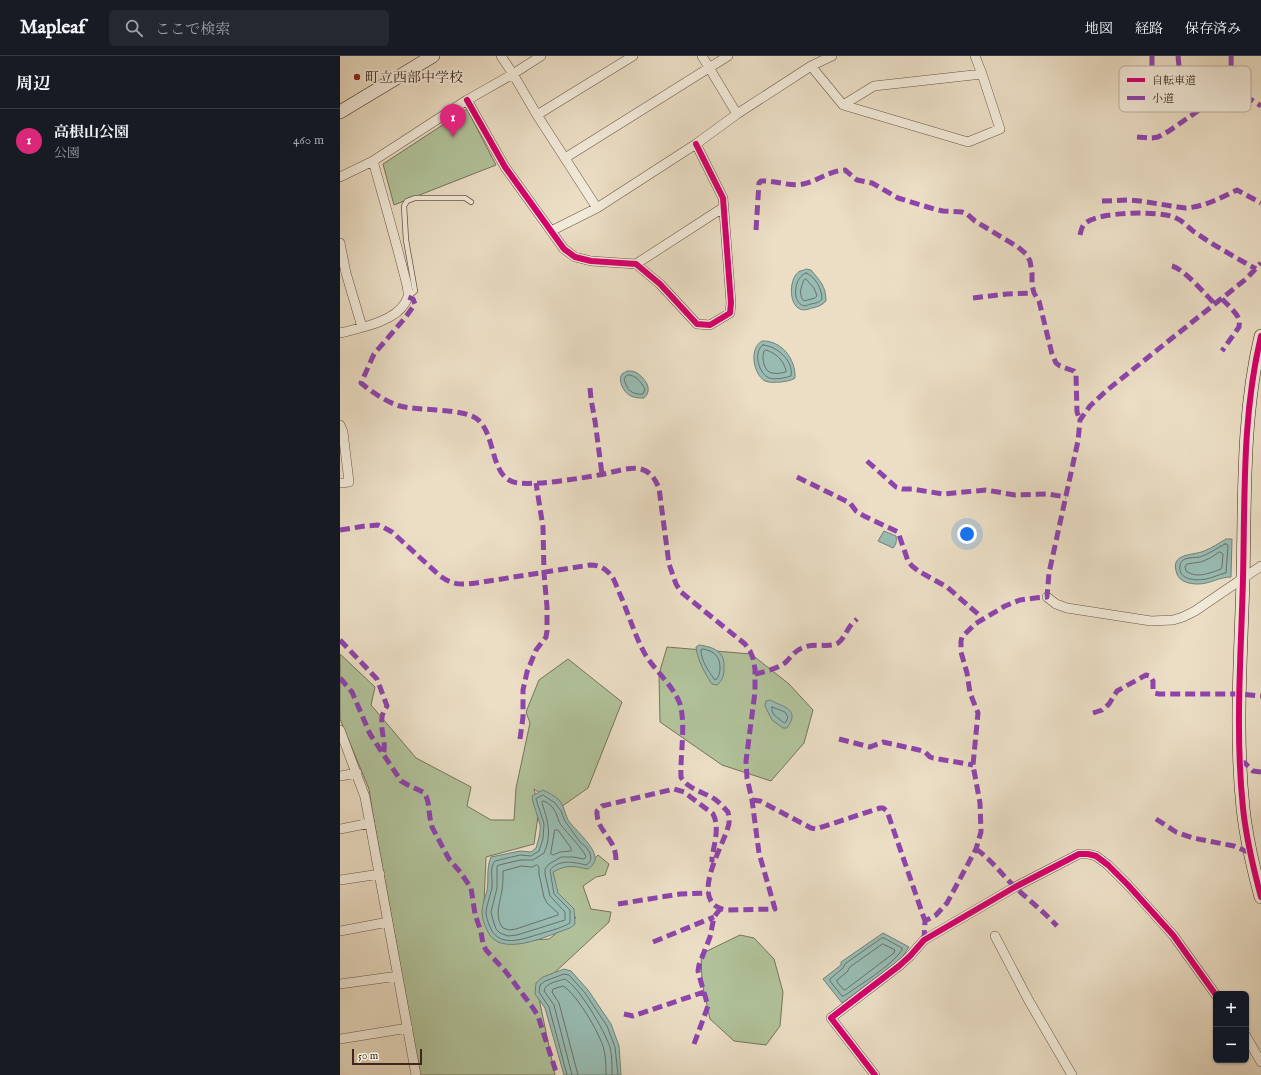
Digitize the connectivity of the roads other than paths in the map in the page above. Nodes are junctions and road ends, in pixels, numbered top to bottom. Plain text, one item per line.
1 (433, 56) edge
2 (501, 56) edge
3 (541, 56) edge
4 (633, 56) edge
5 (702, 56) edge
6 (728, 56) edge
7 (832, 56) edge
8 (975, 56) edge
9 (811, 66) junction
10 (709, 68) junction
11 (513, 74) junction
12 (982, 74) junction
13 (467, 100) junction
14 (843, 104) junction
15 (340, 112) edge
16 (737, 114) junction
17 (538, 115) junction
18 (696, 144) junction
19 (565, 158) junction
20 (373, 161) junction
21 (340, 177) edge
22 (471, 202) dead end
23 (724, 207) junction
24 (597, 208) junction
25 (551, 231) junction
26 (340, 243) edge
27 (636, 264) junction
28 (343, 274) edge
29 (408, 297) junction
30 (362, 327) junction
31 (340, 333) edge
32 (1261, 336) edge
33 (341, 430) edge
34 (340, 483) edge
35 (1261, 566) edge
36 (1243, 580) junction
37 (1047, 597) dead end
38 (340, 730) edge
39 (357, 773) junction
40 (340, 776) edge
41 (370, 823) junction
42 (340, 828) edge
43 (380, 874) junction
44 (340, 880) edge
45 (1261, 897) edge
46 (388, 922) junction
47 (340, 930) edge
48 (995, 936) dead end
49 (398, 976) junction
50 (340, 984) edge
51 (1213, 991) edge
52 (408, 1028) junction
53 (340, 1039) edge
54 (1249, 1041) edge
55 (1261, 1062) edge
56 (416, 1075) edge
57 (875, 1075) edge
58 (1072, 1075) edge

1 - 15 street
2 - 11 street
3 - 11 street
4 - 17 street
5 - 10 street
6 - 10 street
7 - 9 street
8 - 12 street
9 - 14 street
9 - 16 street
10 - 16 street
10 - 19 street
11 - 13 street
11 - 17 street
12 - 14 street
12 - 14 street
13 - 20 street
13 - 25 street
16 - 18 street
17 - 19 street
18 - 23 street
18 - 24 street
19 - 24 street
20 - 21 street
20 - 29 street
22 - 29 lane
23 - 27 street
23 - 27 street
24 - 25 street
25 - 27 street
26 - 28 street
28 - 30 street
29 - 30 street
30 - 31 street
32 - 36 street
33 - 34 street
35 - 36 street
36 - 37 street
36 - 45 street
38 - 39 street
39 - 40 street
39 - 41 street
41 - 42 street
41 - 43 street
43 - 44 street
43 - 46 street
46 - 47 street
46 - 49 street
48 - 58 street
49 - 50 street
49 - 52 street
51 - 57 street
52 - 53 street
52 - 56 street
54 - 55 street

